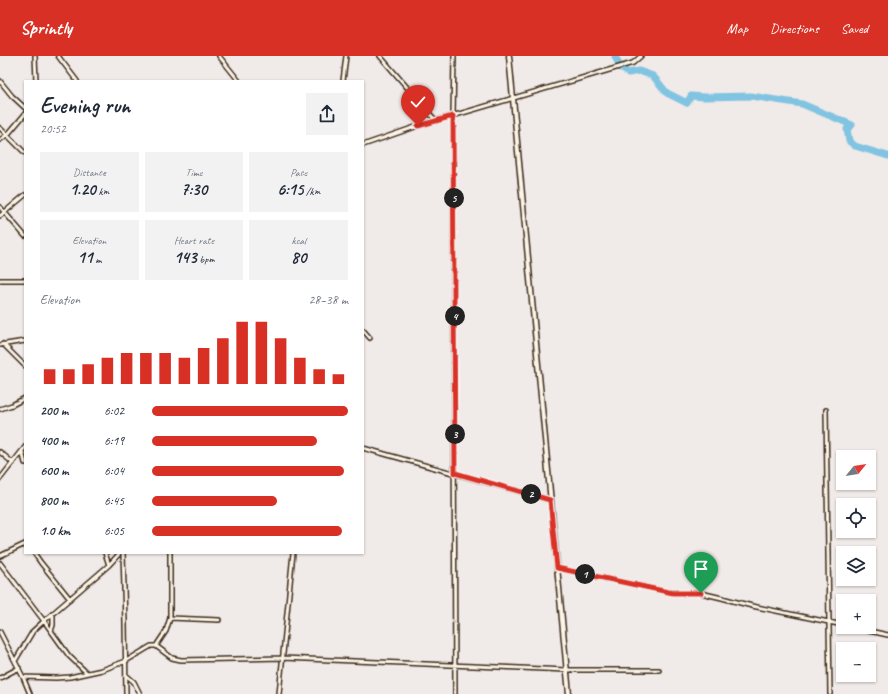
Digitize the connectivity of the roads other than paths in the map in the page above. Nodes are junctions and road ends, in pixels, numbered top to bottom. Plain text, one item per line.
1 (35, 56) edge
2 (58, 56) edge
3 (219, 56) edge
4 (346, 56) edge
5 (380, 56) edge
6 (454, 56) edge
7 (509, 56) edge
8 (641, 56) edge
9 (36, 80) edge
10 (76, 80) edge
11 (238, 80) edge
12 (343, 80) edge
13 (0, 81) edge
14 (513, 99) junction
15 (24, 107) edge
16 (24, 115) edge
17 (453, 116) junction
18 (436, 121) junction
19 (0, 128) edge
20 (7, 135) junction
21 (0, 140) edge
22 (364, 145) edge
23 (24, 152) edge
24 (24, 196) edge
25 (0, 207) edge
26 (5, 212) junction
27 (0, 216) edge
28 (24, 235) edge
29 (0, 280) edge
30 (24, 280) edge
31 (364, 331) edge
32 (370, 338) dead end
33 (24, 341) edge
34 (1, 344) edge
35 (24, 365) edge
36 (24, 399) edge
37 (1, 407) edge
38 (826, 410) dead end
39 (24, 448) edge
40 (364, 448) edge
41 (22, 451) junction
42 (0, 452) edge
43 (24, 459) edge
44 (13, 463) junction
45 (455, 473) junction
46 (0, 479) edge
47 (550, 500) junction
48 (24, 544) edge
49 (35, 554) edge
50 (105, 554) edge
51 (121, 554) edge
52 (122, 554) edge
53 (170, 554) edge
54 (293, 554) edge
55 (0, 556) edge
56 (0, 563) edge
57 (108, 565) junction
58 (557, 568) junction
59 (70, 599) junction
60 (53, 613) junction
61 (170, 618) junction
62 (219, 620) dead end
63 (44, 621) junction
64 (828, 622) junction
65 (836, 624) edge
66 (51, 631) junction
67 (0, 632) edge
68 (876, 632) edge
69 (888, 635) edge
70 (156, 646) junction
71 (282, 658) junction
72 (15, 661) junction
73 (126, 661) junction
74 (455, 665) junction
75 (18, 668) junction
76 (566, 670) junction
77 (659, 670) dead end
78 (86, 673) junction
79 (126, 675) junction
80 (23, 677) junction
81 (0, 678) edge
82 (30, 694) edge
83 (126, 694) edge
84 (140, 694) edge
85 (279, 694) edge
86 (455, 694) edge
87 (569, 694) edge
88 (830, 694) edge

1 - 9 street
2 - 10 street
3 - 11 street
4 - 12 street
5 - 18 street
6 - 17 street
7 - 14 street
8 - 14 street
13 - 15 street
14 - 17 street
14 - 47 street
16 - 20 street
17 - 18 street
17 - 45 street
18 - 22 street
19 - 20 street
20 - 21 street
20 - 23 street
24 - 26 street
25 - 26 street
26 - 27 street
26 - 28 street
29 - 30 street
31 - 32 street
33 - 34 street
34 - 35 street
36 - 37 street
38 - 64 street
39 - 41 street
40 - 45 street
41 - 43 street
41 - 44 street
42 - 44 street
44 - 46 street
45 - 47 street
45 - 74 street
47 - 58 street
48 - 55 street
49 - 59 street
50 - 57 street
51 - 57 street
52 - 73 street
53 - 61 street
54 - 71 street
56 - 63 street
57 - 59 street
58 - 64 street
58 - 76 street
59 - 60 street
60 - 63 street
60 - 66 street
61 - 62 street
61 - 70 street
63 - 66 street
63 - 72 street
64 - 65 street
64 - 88 street
66 - 78 street
67 - 72 street
68 - 69 street
70 - 71 street
70 - 73 street
71 - 74 street
71 - 85 street
72 - 75 street
73 - 78 street
73 - 79 street
74 - 76 street
74 - 86 street
75 - 80 street
75 - 81 street
76 - 77 street
76 - 87 street
78 - 80 street
79 - 83 street
79 - 84 street
80 - 82 street

